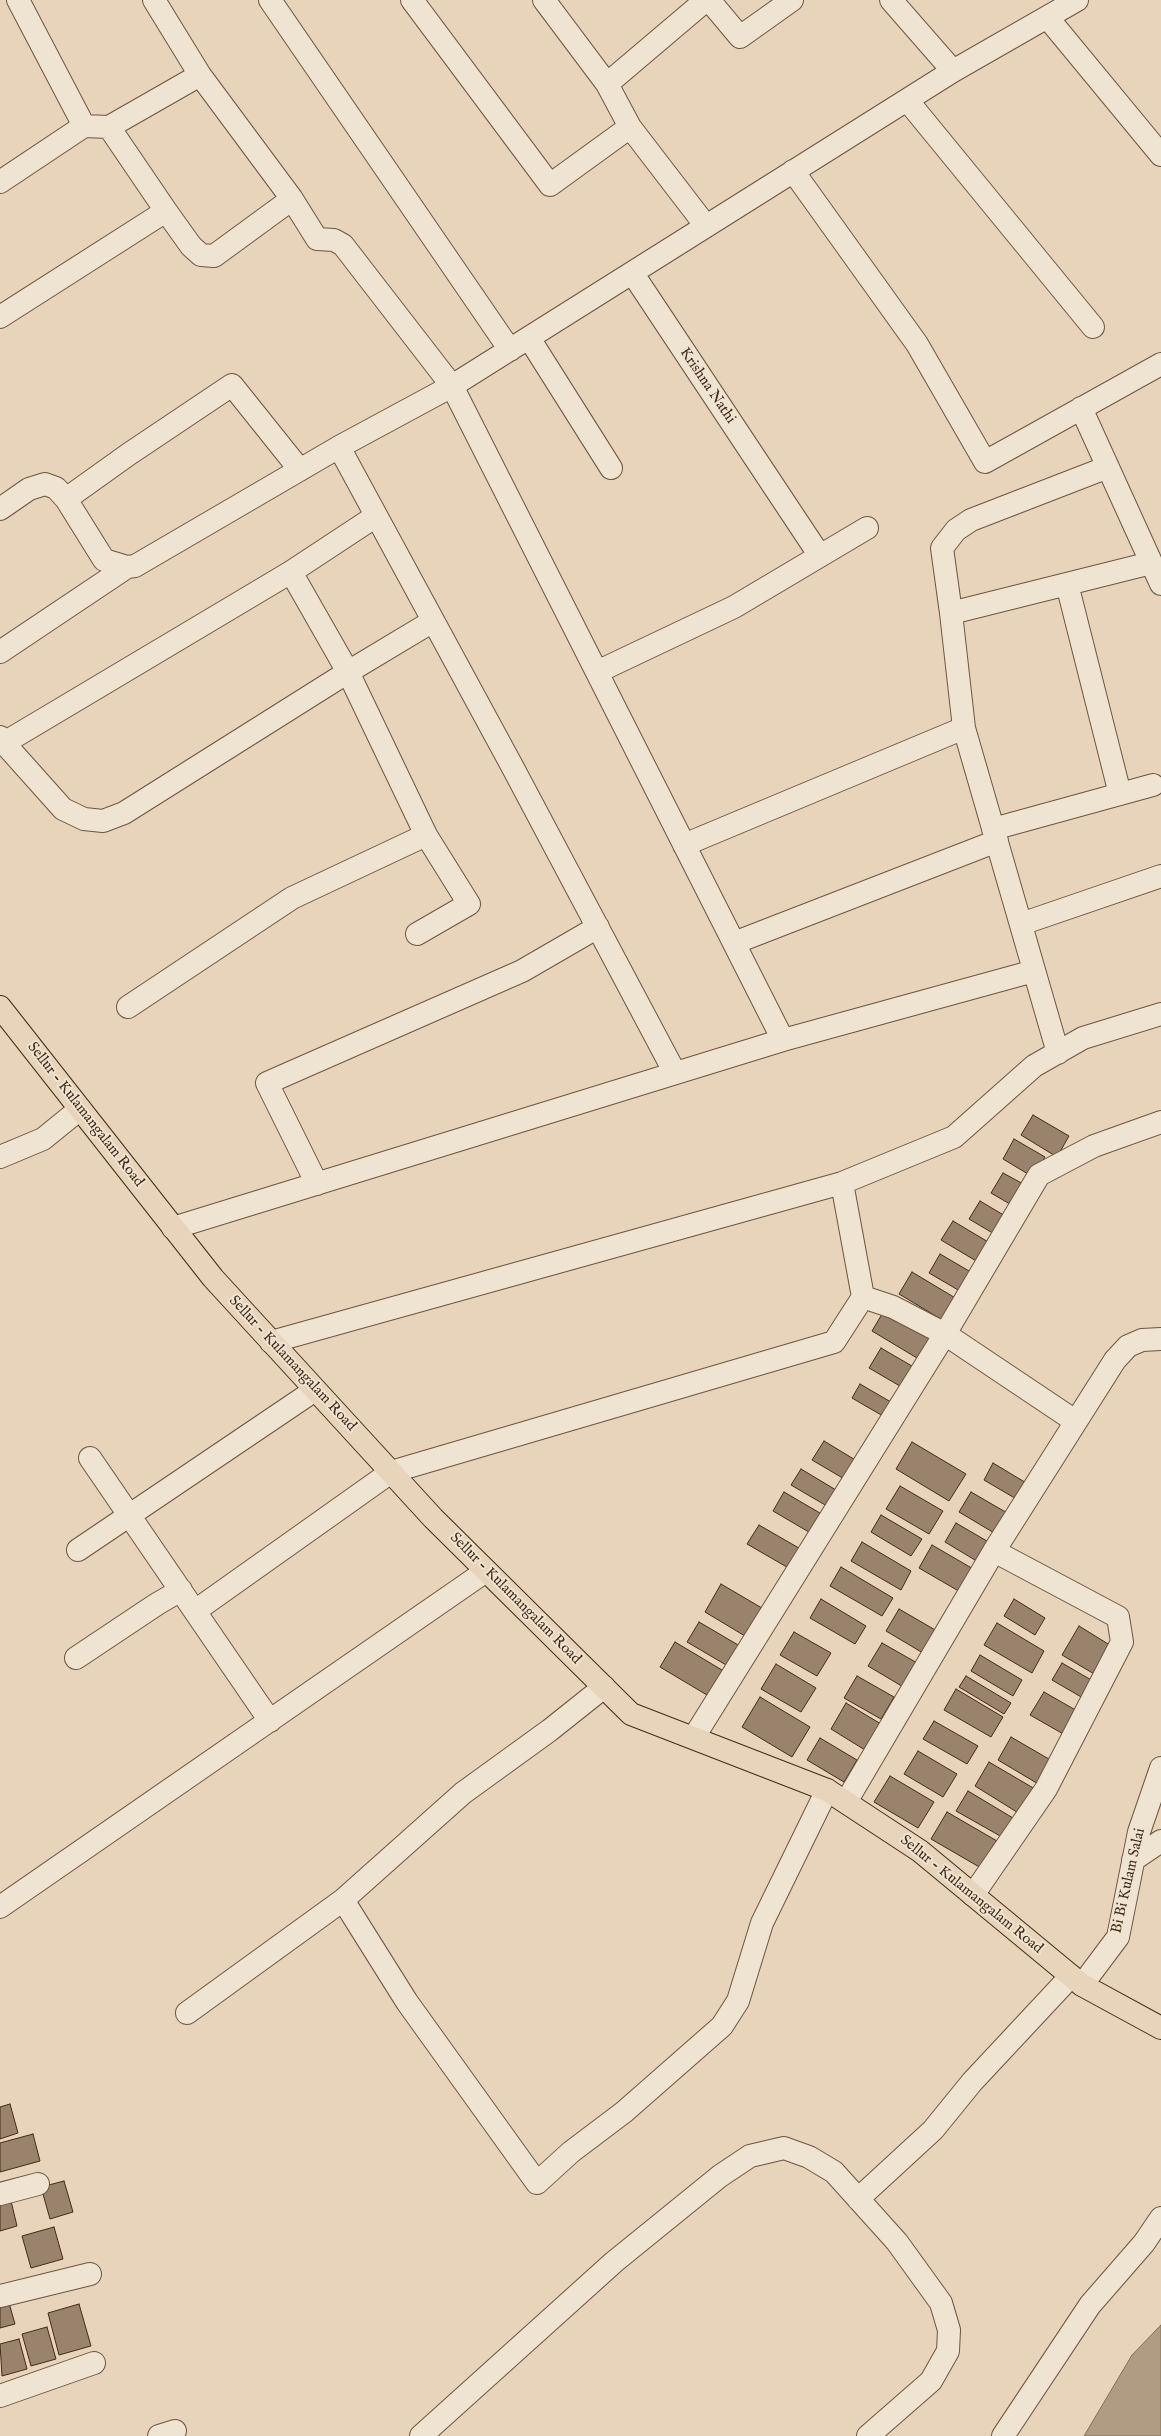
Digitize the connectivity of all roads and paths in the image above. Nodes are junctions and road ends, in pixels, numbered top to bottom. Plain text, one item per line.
1 (18, 0) edge
2 (154, 0) edge
3 (270, 0) edge
4 (412, 0) edge
5 (544, 0) edge
6 (708, 0) edge
7 (792, 0) edge
8 (891, 0) edge
9 (1077, 0) edge
10 (1047, 17) junction
11 (953, 71) junction
12 (200, 75) junction
13 (607, 84) junction
14 (907, 100) junction
15 (84, 126) junction
16 (109, 127) junction
17 (630, 127) junction
18 (1161, 155) edge
19 (793, 171) junction
20 (0, 182) edge
21 (292, 199) junction
22 (166, 211) junction
23 (706, 226) junction
24 (633, 274) junction
25 (0, 316) edge
26 (1093, 327) dead end
27 (529, 338) junction
28 (510, 350) junction
29 (1161, 364) edge
30 (452, 386) junction
31 (1082, 408) junction
32 (339, 447) junction
33 (1108, 467) junction
34 (611, 468) dead end
35 (300, 470) junction
36 (66, 499) junction
37 (0, 509) edge
38 (376, 516) junction
39 (868, 528) dead end
40 (820, 556) junction
41 (1151, 563) junction
42 (127, 567) junction
43 (291, 572) junction
44 (1067, 584) junction
45 (1161, 584) edge
46 (951, 613) junction
47 (433, 621) junction
48 (0, 652) edge
49 (348, 672) junction
50 (597, 672) junction
51 (964, 728) junction
52 (2, 740) edge
53 (1153, 785) dead end
54 (1120, 794) junction
55 (426, 835) junction
56 (995, 835) junction
57 (684, 845) junction
58 (1161, 876) edge
59 (1021, 924) junction
60 (598, 927) junction
61 (417, 934) dead end
62 (734, 942) junction
63 (1034, 970) junction
64 (128, 1007) dead end
65 (0, 1008) edge
66 (1161, 1014) edge
67 (783, 1040) junction
68 (1058, 1053) junction
69 (675, 1073) junction
70 (80, 1109) junction
71 (1161, 1122) edge
72 (0, 1157) edge
73 (842, 1183) junction
74 (317, 1184) junction
75 (173, 1228) junction
76 (863, 1297) junction
77 (945, 1334) junction
78 (1161, 1339) edge
79 (271, 1342) junction
80 (315, 1390) junction
81 (1075, 1421) junction
82 (90, 1458) dead end
83 (391, 1472) junction
84 (130, 1516) junction
85 (78, 1550) dead end
86 (994, 1552) junction
87 (486, 1571) junction
88 (181, 1590) junction
89 (195, 1611) junction
90 (76, 1658) dead end
91 (604, 1687) junction
92 (270, 1721) junction
93 (694, 1738) junction
94 (1161, 1768) edge
95 (827, 1790) junction
96 (846, 1802) junction
97 (1161, 1841) edge
98 (1133, 1860) junction
99 (973, 1895) junction
100 (343, 1900) junction
101 (0, 1907) edge
102 (1077, 1981) junction
103 (187, 2013) dead end
104 (1161, 2028) edge
105 (38, 2184) dead end
106 (0, 2194) edge
107 (858, 2199) junction
108 (1161, 2218) edge
109 (90, 2274) dead end
110 (0, 2296) edge
111 (94, 2363) dead end
112 (0, 2396) edge
113 (421, 2436) edge
114 (868, 2436) edge
115 (1003, 2436) edge

1 - 15 street
2 - 12 street
3 - 28 street
4 - 17 street
5 - 13 street
6 - 7 street
6 - 13 street
8 - 11 street
9 - 10 street
10 - 11 street
10 - 18 street
11 - 14 street
12 - 16 street
12 - 21 street
13 - 17 street
14 - 19 street
14 - 26 street
15 - 16 street
15 - 20 street
16 - 22 street
17 - 23 street
19 - 23 street
19 - 31 street
21 - 22 street
21 - 30 street
22 - 25 street
23 - 24 street
24 - 27 street
24 - 40 street, Krishna Nathi
27 - 28 street
27 - 34 street
28 - 30 street
29 - 31 street
30 - 32 street
30 - 50 street
31 - 33 street
32 - 35 street
32 - 38 street
33 - 41 street
33 - 46 street
35 - 36 street
35 - 42 street
36 - 37 street
36 - 42 street
38 - 43 street
38 - 47 street
39 - 40 street
40 - 50 street
41 - 44 street
41 - 45 street
42 - 48 street
43 - 49 street
43 - 52 street
44 - 46 street
44 - 54 street
46 - 51 street
47 - 49 street
47 - 60 street
49 - 52 street
49 - 55 street
50 - 57 street
51 - 56 street
51 - 57 street
53 - 54 street
54 - 56 street
55 - 61 street
55 - 64 street
56 - 59 street
56 - 62 street
57 - 62 street
58 - 59 street
59 - 63 street
60 - 69 street
60 - 74 street
62 - 67 street
63 - 67 street
63 - 68 street
65 - 70 main road, Sellur - Kulamangalam Road
66 - 68 street
67 - 69 street
68 - 73 street
69 - 74 street
70 - 72 street
70 - 75 main road, Sellur - Kulamangalam Road
71 - 77 street
73 - 76 street
73 - 79 street
74 - 75 street
75 - 79 main road, Sellur - Kulamangalam Road
76 - 77 street
76 - 83 street
77 - 81 street
77 - 93 street
78 - 81 street
79 - 80 main road, Sellur - Kulamangalam Road
80 - 83 main road, Sellur - Kulamangalam Road
80 - 84 street
81 - 86 street
82 - 84 street
83 - 87 main road, Sellur - Kulamangalam Road
83 - 89 street
84 - 85 street
84 - 88 street
86 - 96 street
86 - 99 street
87 - 91 main road, Sellur - Kulamangalam Road
87 - 92 street
88 - 89 street
88 - 90 street
89 - 92 street
91 - 93 main road, Sellur - Kulamangalam Road
91 - 100 street
92 - 101 street
93 - 95 main road, Sellur - Kulamangalam Road
94 - 98 street, Bi Bi Kulam Salai
95 - 96 main road, Sellur - Kulamangalam Road
95 - 100 street
96 - 99 main road, Sellur - Kulamangalam Road
97 - 98 street
98 - 102 street, Bi Bi Kulam Salai
99 - 102 main road, Sellur - Kulamangalam Road
100 - 103 street
102 - 104 main road, Sellur - Kulamangalam Road
102 - 107 street, Bi Bi Kulam Salai
105 - 106 street
107 - 113 street
107 - 114 street
108 - 115 street
109 - 110 street
111 - 112 street

